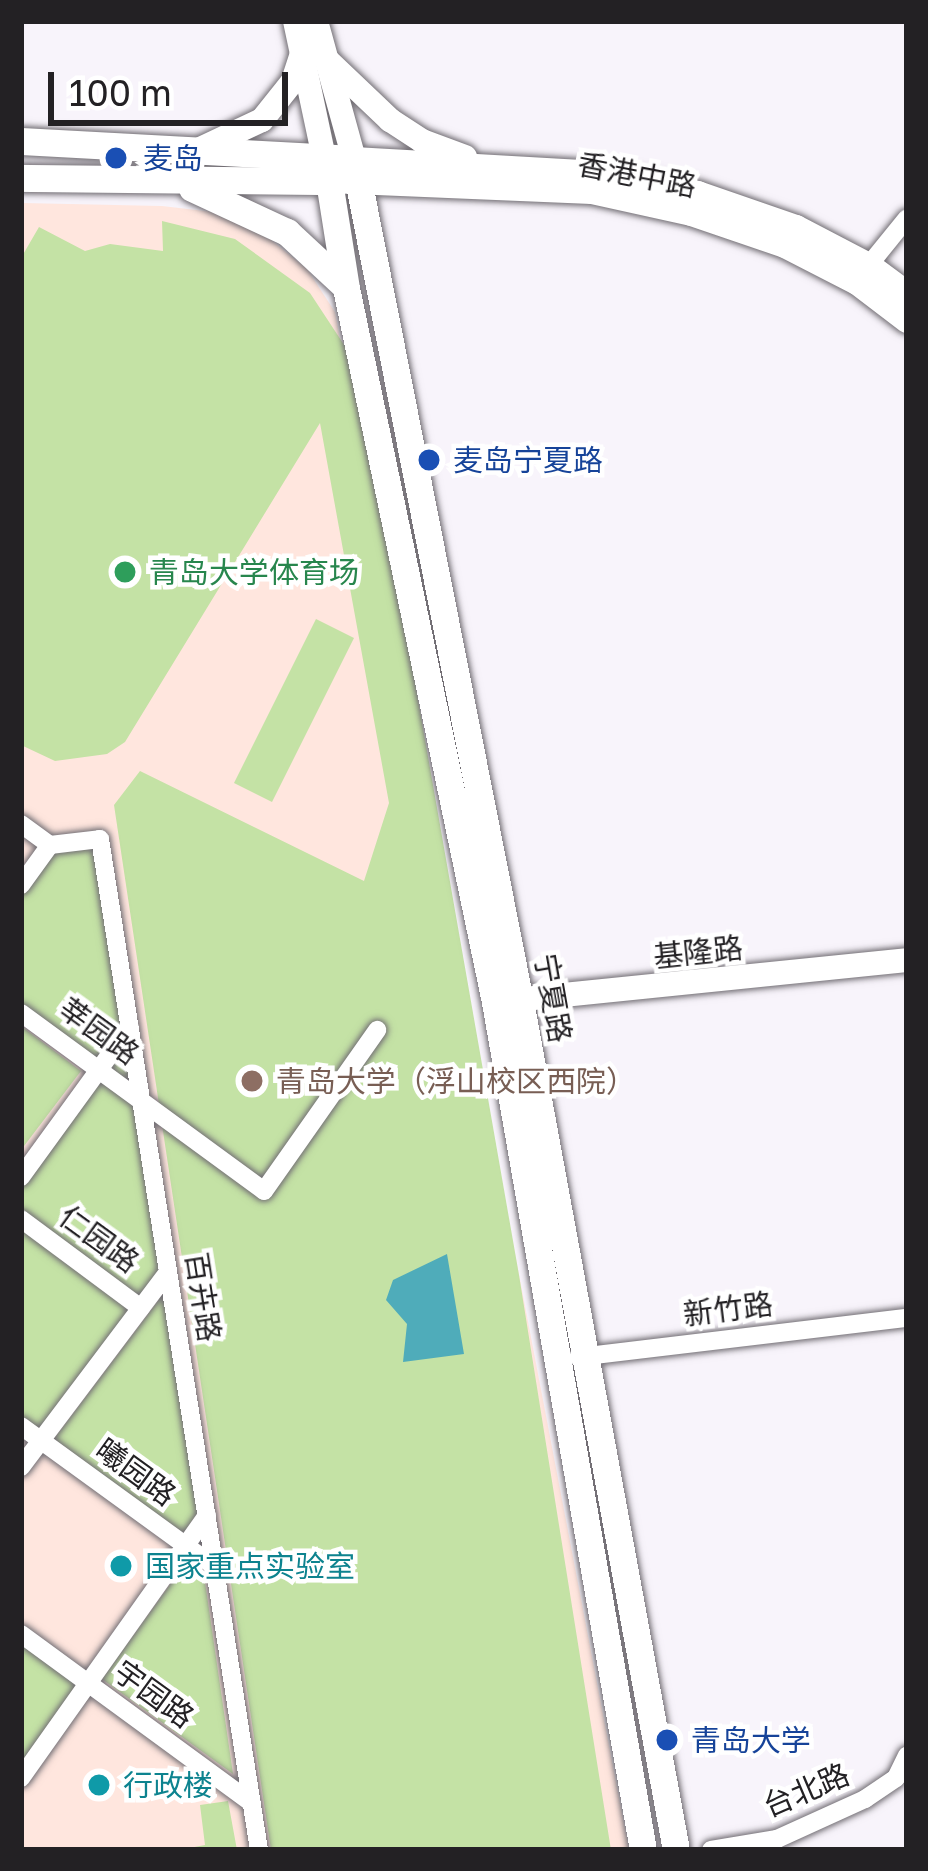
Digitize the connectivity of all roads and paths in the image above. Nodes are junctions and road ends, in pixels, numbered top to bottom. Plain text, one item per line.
1 (295, 21) edge
2 (316, 21) edge
3 (314, 55) junction
4 (21, 141) edge
5 (200, 149) junction
6 (484, 164) junction
7 (327, 170) junction
8 (356, 171) junction
9 (21, 178) edge
10 (165, 179) junction
11 (907, 218) edge
12 (869, 265) junction
13 (346, 288) junction
14 (907, 293) edge
15 (907, 321) edge
16 (21, 824) edge
17 (50, 845) junction
18 (21, 885) edge
19 (907, 960) edge
20 (508, 1001) junction
21 (21, 1012) edge
22 (130, 1028) junction
23 (376, 1030) dead end
24 (99, 1070) junction
25 (141, 1099) junction
26 (21, 1177) edge
27 (21, 1219) edge
28 (168, 1272) junction
29 (141, 1308) junction
30 (907, 1318) edge
31 (569, 1359) junction
32 (21, 1426) edge
33 (41, 1441) junction
34 (21, 1467) edge
35 (207, 1514) junction
36 (185, 1545) junction
37 (215, 1568) junction
38 (21, 1634) edge
39 (88, 1683) junction
40 (907, 1756) edge
41 (21, 1778) edge
42 (252, 1803) junction
43 (259, 1850) edge
44 (643, 1850) edge
45 (676, 1850) edge
46 (712, 1850) edge

1 - 3 main road
2 - 3 main road
3 - 5 main road
3 - 6 main road
3 - 7 main road
3 - 8 main road
4 - 5 main road
5 - 7 main road
6 - 8 main road, 香港中路
6 - 12 main road, 香港中路
7 - 8 main road
7 - 10 main road
7 - 13 main road, 宁夏路
8 - 15 main road, 香港中路
8 - 20 main road, 宁夏路
9 - 10 main road
10 - 13 main road
11 - 12 street
12 - 14 main road, 香港中路
13 - 20 main road, 宁夏路
16 - 17 street
17 - 18 street
17 - 22 street, 百卉路
19 - 20 main road, 基隆路
20 - 31 main road, 宁夏路
21 - 24 street
22 - 24 street
22 - 25 street, 百卉路
23 - 25 street
24 - 25 street
24 - 26 street
25 - 28 street, 百卉路
27 - 29 street, 仁园路
28 - 29 street
28 - 35 street, 百卉路
29 - 33 street
30 - 31 street, 新竹路
31 - 44 main road, 宁夏路
31 - 45 main road, 宁夏路
32 - 33 street, 曦园路
33 - 34 street
33 - 36 street, 曦园路
35 - 36 street
35 - 37 street, 百卉路
36 - 37 street, 曦园路
36 - 39 street
37 - 42 street, 百卉路
38 - 39 street, 宇园路
39 - 41 street
39 - 42 street, 宇园路
40 - 46 street, 台北路
42 - 43 street, 百卉路

